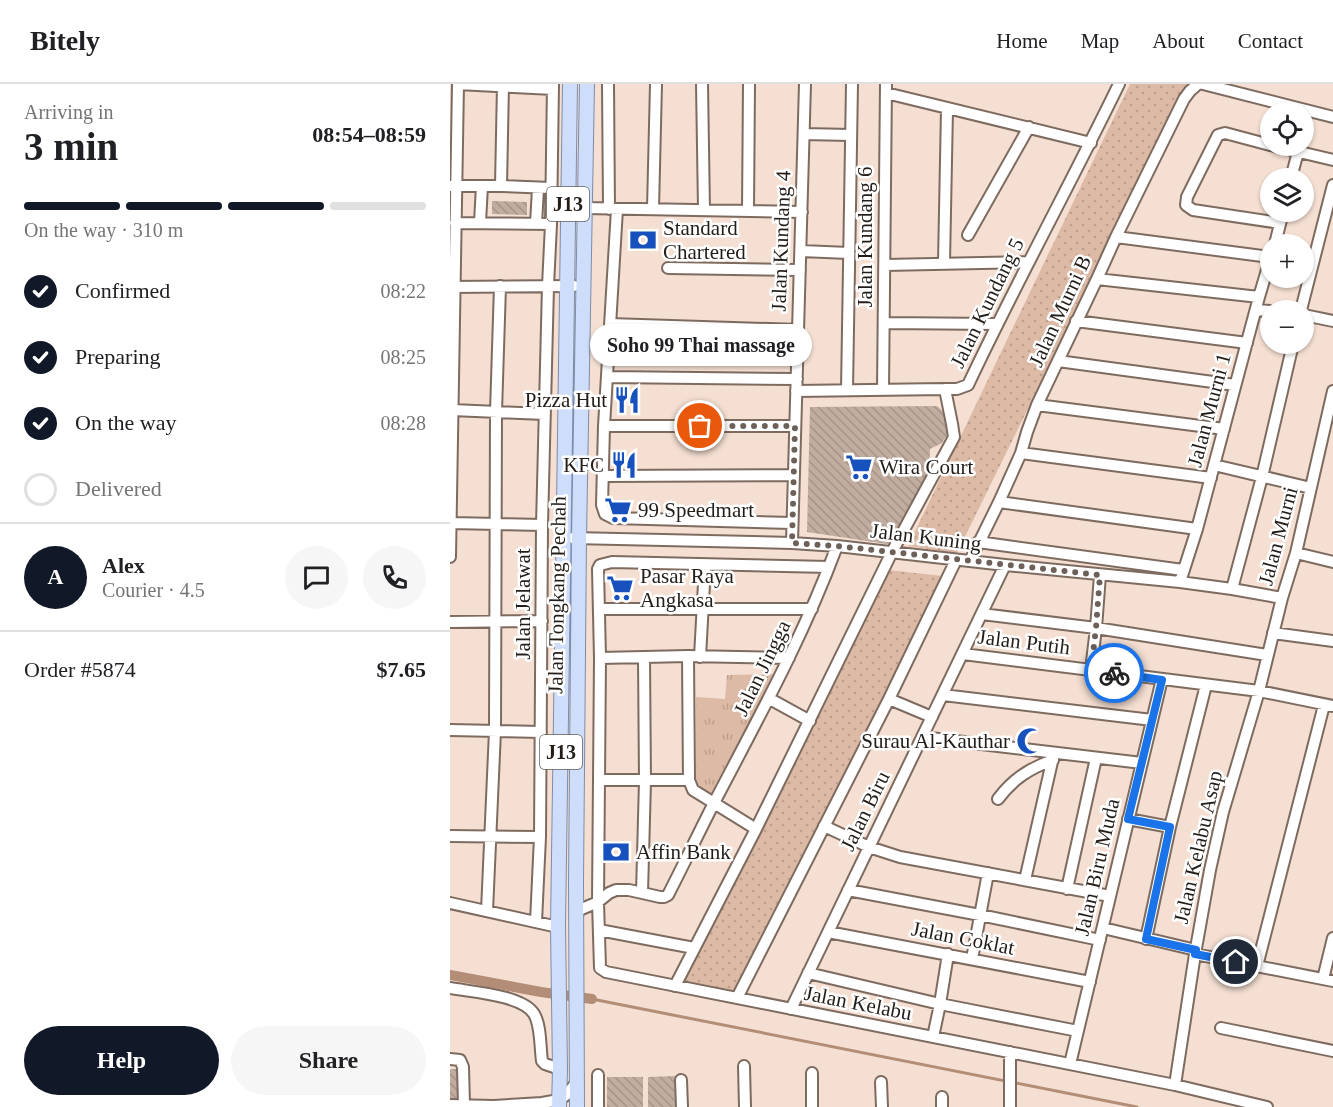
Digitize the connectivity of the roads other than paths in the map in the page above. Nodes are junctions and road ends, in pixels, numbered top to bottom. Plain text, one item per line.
1 (570, 84) edge
2 (587, 84) edge
3 (608, 84) edge
4 (656, 84) edge
5 (702, 84) edge
6 (749, 84) edge
7 (806, 84) edge
8 (852, 84) edge
9 (1119, 84) edge
10 (1198, 84) edge
11 (1203, 84) edge
12 (503, 85) edge
13 (553, 86) edge
14 (886, 89) edge
15 (456, 90) edge
16 (947, 109) junction
17 (1333, 117) edge
18 (1029, 127) junction
19 (804, 134) junction
20 (851, 135) junction
21 (1260, 142) edge
22 (1090, 143) junction
23 (453, 149) edge
24 (1314, 156) edge
25 (1333, 160) edge
26 (1333, 184) edge
27 (453, 185) edge
28 (482, 186) junction
29 (501, 186) junction
30 (538, 188) junction
31 (551, 188) junction
32 (584, 208) junction
33 (613, 209) junction
34 (653, 209) junction
35 (704, 210) junction
36 (748, 211) junction
37 (802, 212) junction
38 (480, 222) junction
39 (1280, 223) joint
40 (536, 224) junction
41 (551, 224) junction
42 (453, 228) edge
43 (1277, 234) edge
44 (968, 235) dead end
45 (1116, 237) junction
46 (801, 251) junction
47 (849, 253) junction
48 (1260, 257) edge
49 (1029, 262) junction
50 (944, 263) junction
51 (885, 265) junction
52 (668, 268) dead end
53 (800, 270) junction
54 (1097, 279) junction
55 (500, 286) junction
56 (548, 286) junction
57 (567, 286) junction
58 (452, 287) edge
59 (583, 287) junction
60 (1262, 288) edge
61 (1259, 297) junction
62 (1304, 300) edge
63 (1256, 310) junction
64 (1260, 310) edge
65 (1314, 317) edge
66 (1077, 321) junction
67 (1333, 321) edge
68 (885, 323) junction
69 (610, 324) junction
70 (997, 324) junction
71 (798, 330) junction
72 (1247, 343) junction
73 (1291, 354) edge
74 (1058, 361) junction
75 (607, 377) junction
76 (796, 385) junction
77 (1235, 385) junction
78 (945, 389) junction
79 (847, 390) junction
80 (883, 390) junction
81 (1333, 391) edge
82 (1037, 405) junction
83 (496, 412) junction
84 (545, 414) junction
85 (451, 415) edge
86 (604, 426) junction
87 (795, 426) junction
88 (1224, 429) junction
89 (1328, 434) edge
90 (1021, 453) junction
91 (1214, 465) junction
92 (794, 475) junction
93 (603, 476) junction
94 (1262, 477) junction
95 (1211, 478) junction
96 (1311, 488) junction
97 (999, 502) junction
98 (792, 523) junction
99 (496, 524) junction
100 (542, 525) junction
101 (450, 526) edge
102 (1197, 529) junction
103 (564, 538) junction
104 (579, 538) junction
105 (978, 542) junction
106 (792, 543) junction
107 (837, 546) junction
108 (892, 552) junction
109 (1296, 553) junction
110 (450, 557) edge
111 (956, 560) junction
112 (970, 561) junction
113 (1333, 562) edge
114 (705, 565) junction
115 (1005, 565) junction
116 (829, 567) junction
117 (1183, 570) junction
118 (1100, 575) junction
119 (1180, 582) junction
120 (1232, 589) junction
121 (1282, 598) junction
122 (599, 609) junction
123 (703, 609) junction
124 (812, 609) junction
125 (982, 614) junction
126 (496, 621) junction
127 (542, 621) junction
128 (450, 622) edge
129 (1096, 628) junction
130 (1273, 633) junction
131 (1333, 641) edge
132 (963, 654) junction
133 (1267, 655) junction
134 (688, 656) junction
135 (644, 657) junction
136 (700, 657) junction
137 (600, 658) junction
138 (789, 658) junction
139 (1091, 670) junction
140 (1162, 680) junction
141 (1206, 685) junction
142 (1258, 691) junction
143 (943, 695) junction
144 (770, 699) junction
145 (889, 699) junction
146 (1329, 705) edge
147 (932, 717) junction
148 (1152, 720) junction
149 (810, 721) junction
150 (450, 730) edge
151 (495, 731) junction
152 (541, 732) junction
153 (922, 737) junction
154 (1054, 757) junction
155 (1096, 758) junction
156 (1142, 763) junction
157 (599, 780) junction
158 (689, 780) junction
159 (645, 781) junction
160 (998, 799) dead end
161 (714, 803) junction
162 (1128, 819) junction
163 (824, 826) junction
164 (1170, 827) junction
165 (756, 829) junction
166 (450, 836) edge
167 (491, 837) junction
168 (540, 837) junction
169 (869, 847) junction
170 (988, 873) junction
171 (1025, 880) junction
172 (1067, 889) junction
173 (848, 890) junction
174 (642, 893) junction
175 (1110, 896) junction
176 (598, 902) junction
177 (450, 903) edge
178 (487, 911) junction
179 (577, 911) junction
180 (980, 915) junction
181 (536, 922) junction
182 (558, 927) junction
183 (1102, 928) junction
184 (598, 930) junction
185 (828, 932) junction
186 (1333, 938) edge
187 (1146, 939) junction
188 (1100, 940) junction
189 (694, 948) junction
190 (1195, 952) junction
191 (948, 954) junction
192 (972, 959) junction
193 (1257, 966) junction
194 (808, 973) junction
195 (1328, 980) edge
196 (1090, 982) junction
197 (675, 986) junction
198 (450, 988) edge
199 (737, 998) junction
200 (940, 1004) junction
201 (791, 1009) junction
202 (1221, 1028) dead end
203 (1078, 1031) junction
204 (933, 1037) junction
205 (1333, 1051) edge
206 (1010, 1052) junction
207 (450, 1059) edge
208 (1070, 1064) junction
209 (744, 1066) dead end
210 (560, 1069) junction
211 (812, 1073) dead end
212 (598, 1075) dead end
213 (681, 1080) dead end
214 (577, 1082) junction
215 (881, 1082) dead end
216 (1175, 1085) junction
217 (559, 1103) edge
218 (450, 1105) edge
219 (464, 1105) junction
220 (543, 1105) edge
221 (494, 1107) edge
222 (577, 1107) edge
223 (598, 1107) edge
224 (682, 1107) edge
225 (745, 1107) edge
226 (812, 1107) edge
227 (882, 1107) edge
228 (1011, 1107) edge
229 (1267, 1107) edge

1 - 57 main road, Jalan Tongkang Pechah / J13
2 - 32 main road, Jalan Tongkang Pechah / J13
3 - 33 street
4 - 34 street
5 - 35 street
6 - 36 street
7 - 19 street, Jalan Kundang 4
8 - 20 street
9 - 22 street, Jalan Kundang 5
10 - 45 street, Jalan Murni B
11 - 17 street
12 - 13 street
12 - 15 street
12 - 29 street
13 - 31 street, Jalan Jelawat
14 - 16 street
14 - 51 street, Jalan Kundang 6
15 - 23 street
16 - 18 street
16 - 50 street
18 - 22 street
18 - 44 street
19 - 20 street
19 - 37 street, Jalan Kundang 4
20 - 47 street
21 - 39 street
22 - 49 street, Jalan Kundang 5
23 - 27 street
24 - 25 street
26 - 62 street
27 - 28 street
27 - 42 street
28 - 29 street
28 - 38 street
29 - 30 street
30 - 31 street
30 - 40 street
31 - 41 street, Jalan Jelawat
32 - 33 street
32 - 59 main road, Jalan Tongkang Pechah / J13
33 - 34 street
33 - 69 street
34 - 35 street
35 - 36 street
36 - 37 street
37 - 46 street, Jalan Kundang 4
38 - 40 street
38 - 42 street
39 - 43 street
40 - 41 street
41 - 56 street, Jalan Jelawat
42 - 58 street
45 - 48 street
45 - 54 street, Jalan Murni B
46 - 47 street
46 - 53 street, Jalan Kundang 4
47 - 79 street
49 - 50 street
49 - 70 street, Jalan Kundang 5
50 - 51 street
51 - 68 street, Jalan Kundang 6
52 - 53 street
53 - 71 street, Jalan Kundang 4
54 - 61 street
54 - 66 street, Jalan Murni B
55 - 56 street
55 - 58 street
55 - 83 street
56 - 57 street
56 - 84 street, Jalan Jelawat
57 - 59 street
57 - 103 main road, Jalan Tongkang Pechah / J13
58 - 85 street
59 - 104 main road, Jalan Tongkang Pechah / J13
60 - 61 street, Jalan Murni 1
61 - 63 street, Jalan Murni 1
63 - 64 street
63 - 72 street, Jalan Murni 1
65 - 67 street
66 - 72 street
66 - 74 street, Jalan Murni B
68 - 70 street
68 - 80 street, Jalan Kundang 6
69 - 71 street
69 - 75 street
70 - 78 street, Jalan Kundang 5
71 - 76 street, Jalan Kundang 4
72 - 77 street, Jalan Murni 1
73 - 94 street
74 - 77 street
74 - 82 street, Jalan Murni B
75 - 76 street, Jalan Kundang 5
75 - 86 street
76 - 79 street, Jalan Kundang 5
76 - 87 street, Jalan Kundang 4
77 - 88 street, Jalan Murni 1
78 - 80 street, Jalan Kundang 5
78 - 108 street
79 - 80 street, Jalan Kundang 5
81 - 89 street, Jalan Murni
82 - 88 street
82 - 90 street, Jalan Murni B
83 - 84 street
83 - 85 street
83 - 99 street
84 - 100 street, Jalan Jelawat
85 - 101 street
86 - 87 street
86 - 93 street
87 - 92 street, Jalan Kundang 4
88 - 91 street, Jalan Murni 1
89 - 96 street, Jalan Murni
90 - 95 street
90 - 97 street, Jalan Murni B
91 - 94 street
91 - 95 street, Jalan Murni 1
92 - 93 street
92 - 98 street, Jalan Kundang 4
93 - 98 street
94 - 96 street
94 - 120 street
95 - 102 street, Jalan Murni 1
96 - 109 street, Jalan Murni
97 - 102 street
97 - 105 street, Jalan Murni B
98 - 106 street, Jalan Kundang 4
99 - 100 street
99 - 101 street
99 - 126 street
100 - 127 street, Jalan Jelawat
101 - 110 street
102 - 117 street, Jalan Murni 1
103 - 104 street, Jalan Kuning
103 - 182 main road, Jalan Tongkang Pechah / J13
104 - 106 street, Jalan Kuning
104 - 179 main road, Jalan Tongkang Pechah / J13
105 - 112 street, Jalan Murni B
105 - 117 street
106 - 107 street, Jalan Kuning
107 - 108 street, Jalan Kuning
107 - 116 street, Jalan Jingga
108 - 111 street, Jalan Kuning
108 - 149 street
109 - 113 street
109 - 121 street, Jalan Murni
111 - 112 street, Jalan Kuning
111 - 145 street
112 - 115 street, Jalan Kuning
114 - 116 street, Jalan Kelabu
114 - 122 street, Jalan Kelabu
114 - 123 street
115 - 118 street, Jalan Kuning
115 - 125 street, Jalan Biru
116 - 124 street, Jalan Jingga
117 - 119 street, Jalan Murni 1
118 - 119 street, Jalan Kuning
118 - 129 street
119 - 120 street, Jalan Kuning
120 - 121 street, Jalan Kuning
121 - 130 street, Jalan Murni
122 - 123 street
122 - 137 street, Jalan Kelabu
123 - 124 street
123 - 136 street
124 - 138 street, Jalan Jingga
125 - 129 street
125 - 132 street, Jalan Biru
126 - 127 street
126 - 128 street
126 - 151 street
127 - 152 street, Jalan Jelawat
129 - 133 street
129 - 139 street
130 - 131 street
130 - 133 street, Jalan Murni
132 - 139 street, Jalan Putih
132 - 143 street, Jalan Biru
133 - 142 street, Jalan Murni
134 - 135 street
134 - 136 street
134 - 158 street
135 - 137 street
135 - 159 street
136 - 138 street
137 - 157 street, Jalan Kelabu
138 - 144 street, Jalan Jingga
139 - 140 street, Jalan Putih
140 - 141 street, Jalan Putih
140 - 148 street, Jalan Biru Muda
141 - 142 street, Jalan Putih
141 - 164 street
142 - 146 street, Jalan Putih
142 - 190 street, Jalan Kelabu Asap
143 - 147 street, Jalan Biru
143 - 148 street
144 - 149 street
144 - 161 street, Jalan Jingga
145 - 147 street
145 - 163 street
146 - 193 street
147 - 153 street, Jalan Biru
148 - 156 street, Jalan Biru Muda
149 - 165 street
150 - 151 street
151 - 152 street
151 - 167 street
152 - 168 street, Jalan Jelawat
153 - 154 street
153 - 169 street, Jalan Biru
154 - 155 street
154 - 160 street
154 - 171 street
155 - 156 street
155 - 172 street
156 - 162 street, Jalan Biru Muda
157 - 159 street
157 - 176 street, Jalan Kelabu
158 - 159 street
158 - 161 street
159 - 174 street
161 - 165 street
161 - 174 street, Jalan Jingga
162 - 164 street
162 - 175 street, Jalan Biru Muda
163 - 169 street
163 - 199 street
164 - 187 street
165 - 189 street
166 - 167 street
167 - 168 street
167 - 178 street
168 - 181 street, Jalan Jelawat
169 - 170 street
169 - 173 street, Jalan Biru
170 - 171 street
170 - 180 street
171 - 172 street
172 - 175 street
173 - 180 street
173 - 185 street, Jalan Biru
174 - 176 street, Jalan Jingga
175 - 183 street, Jalan Biru Muda
176 - 179 street, Jalan Jingga
176 - 184 street, Jalan Kelabu
177 - 178 street
178 - 181 street
179 - 214 main road, Jalan Tongkang Pechah / J13
180 - 188 street
180 - 192 street
181 - 182 street
182 - 210 main road, Jalan Tongkang Pechah / J13
183 - 187 street
183 - 188 street, Jalan Biru Muda
184 - 189 street
184 - 197 street, Jalan Kelabu
185 - 191 street, Jalan Coklat
185 - 194 street, Jalan Biru
186 - 195 street
187 - 190 street
188 - 196 street, Jalan Biru Muda
189 - 197 street
190 - 193 street
190 - 216 street, Jalan Kelabu Asap
191 - 192 street, Jalan Coklat
191 - 200 street
192 - 196 street, Jalan Coklat
193 - 195 street
194 - 200 street
194 - 201 street, Jalan Biru
196 - 203 street, Jalan Biru Muda
197 - 199 street, Jalan Kelabu
198 - 210 street
199 - 201 street, Jalan Kelabu
200 - 203 street
200 - 204 street
201 - 204 street, Jalan Kelabu
202 - 205 street
203 - 208 street, Jalan Biru Muda
204 - 206 street, Jalan Kelabu
206 - 208 street, Jalan Kelabu
206 - 228 street
207 - 219 street
208 - 216 street, Jalan Kelabu
209 - 225 street
210 - 217 main road, Jalan Tongkang Pechah / J13
211 - 226 street
212 - 223 street
213 - 224 street
214 - 217 street
214 - 222 main road, Jalan Tongkang Pechah / J13
215 - 227 street
216 - 229 street, Jalan Kelabu
217 - 220 street
218 - 219 street
219 - 221 street
220 - 221 street

